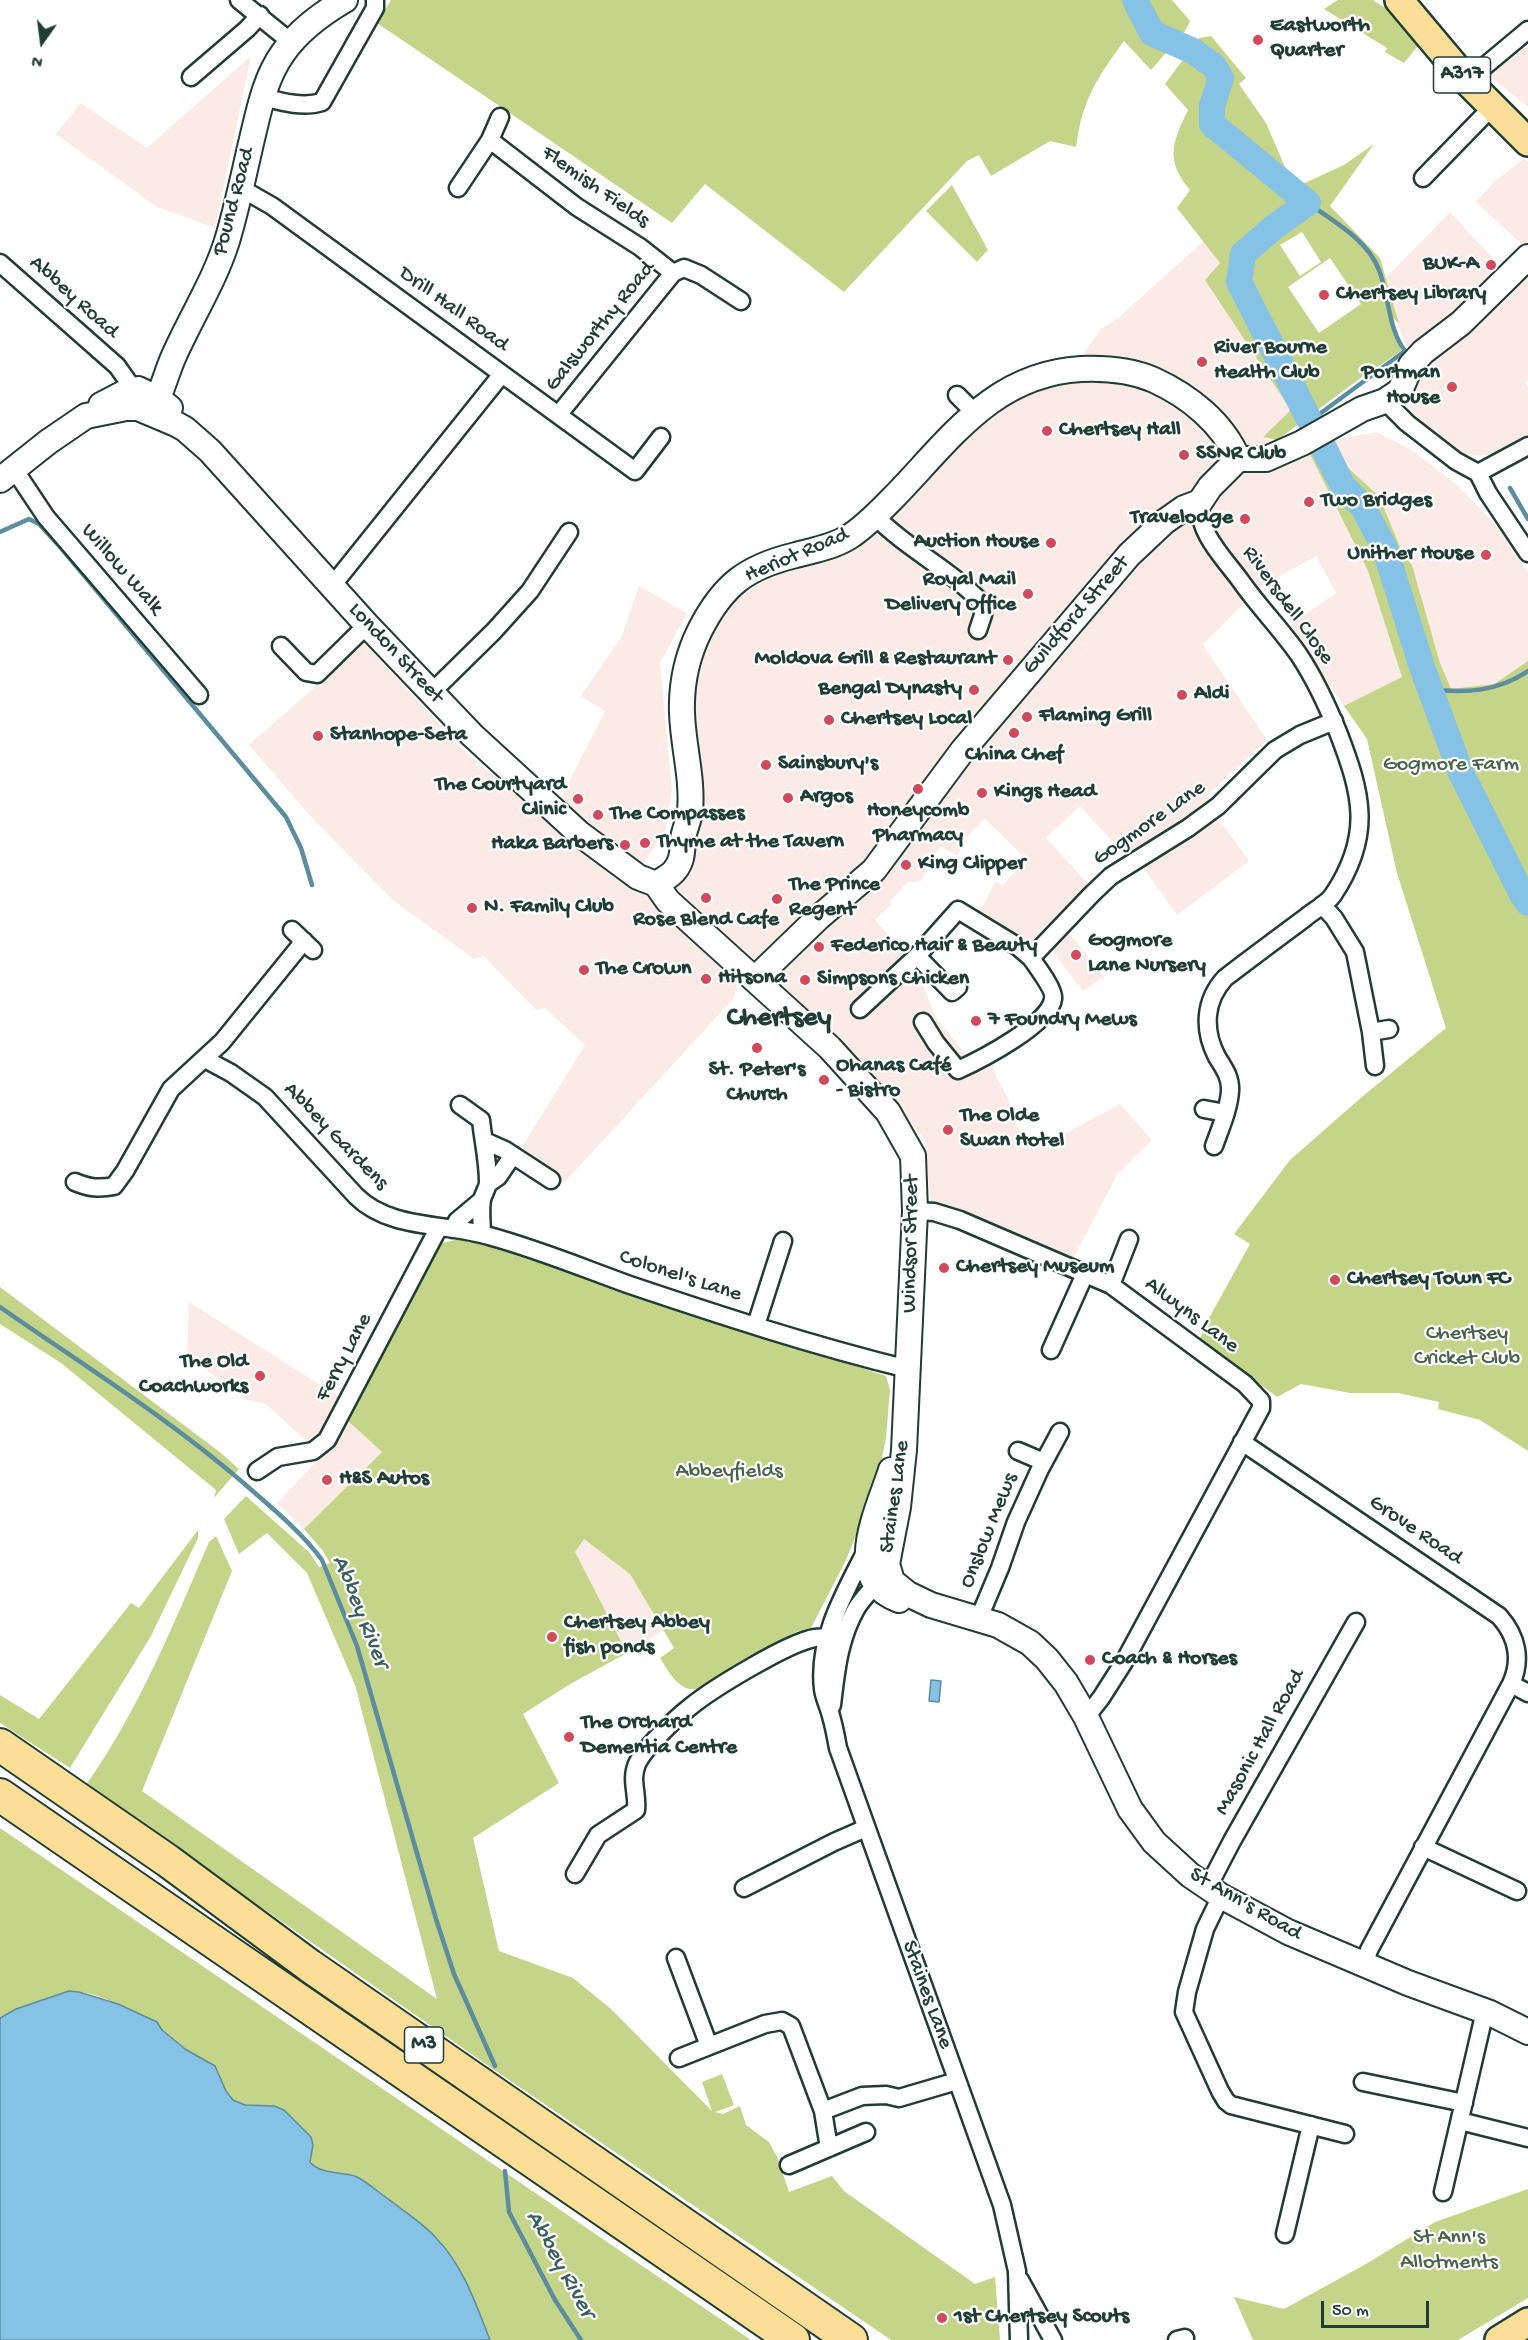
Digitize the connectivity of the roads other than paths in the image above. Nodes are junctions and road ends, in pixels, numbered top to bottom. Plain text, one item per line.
1 (239, 0) edge
2 (345, 0) edge
3 (375, 0) edge
4 (1399, 0) edge
5 (260, 15) junction
6 (1528, 30) edge
7 (291, 42) junction
8 (191, 76) dead end
9 (1467, 81) junction
10 (263, 97) junction
11 (1492, 107) junction
12 (500, 117) dead end
13 (490, 140) junction
14 (1528, 142) edge
15 (1423, 178) dead end
16 (458, 188) dead end
17 (240, 191) junction
18 (1528, 257) edge
19 (0, 263) edge
20 (673, 273) junction
21 (741, 300) dead end
22 (502, 374) junction
23 (957, 395) dead end
24 (145, 400) junction
25 (1385, 401) junction
26 (975, 413) junction
27 (559, 414) junction
28 (662, 437) dead end
29 (1528, 446) edge
30 (1238, 459) junction
31 (1478, 473) junction
32 (7, 475) edge
33 (1200, 502) junction
34 (875, 516) junction
35 (569, 532) dead end
36 (1528, 553) edge
37 (332, 586) junction
38 (367, 625) junction
39 (978, 630) dead end
40 (280, 646) dead end
41 (432, 692) junction
42 (200, 695) dead end
43 (1334, 721) junction
44 (656, 884) junction
45 (1322, 904) junction
46 (303, 940) dead end
47 (917, 956) junction
48 (1031, 958) junction
49 (756, 978) junction
50 (958, 987) dead end
51 (860, 1009) dead end
52 (923, 1022) dead end
53 (1389, 1029) dead end
54 (1371, 1032) junction
55 (206, 1059) junction
56 (1375, 1065) dead end
57 (460, 1105) dead end
58 (1204, 1109) dead end
59 (1225, 1113) junction
60 (485, 1141) junction
61 (1214, 1146) dead end
62 (513, 1155) junction
63 (551, 1180) dead end
64 (75, 1182) dead end
65 (485, 1192) junction
66 (915, 1211) junction
67 (446, 1228) junction
68 (482, 1234) junction
69 (1129, 1239) dead end
70 (783, 1241) dead end
71 (1085, 1274) junction
72 (1111, 1285) junction
73 (756, 1325) junction
74 (1051, 1350) dead end
75 (908, 1369) junction
76 (905, 1427) junction
77 (1060, 1432) dead end
78 (1242, 1442) junction
79 (1018, 1451) dead end
80 (1044, 1462) junction
81 (257, 1471) dead end
82 (867, 1550) junction
83 (881, 1574) junction
84 (980, 1618) junction
85 (1356, 1622) dead end
86 (835, 1639) junction
87 (1511, 1684) junction
88 (1528, 1693) edge
89 (1086, 1718) junction
90 (0, 1745) edge
91 (0, 1795) edge
92 (866, 1828) junction
93 (1423, 1847) junction
94 (575, 1874) dead end
95 (744, 1888) dead end
96 (1517, 1891) dead end
97 (1215, 1892) junction
98 (676, 1958) dead end
99 (1364, 1965) junction
100 (1485, 2011) junction
101 (1528, 2032) edge
102 (709, 2046) junction
103 (679, 2058) dead end
104 (957, 2081) junction
105 (1364, 2082) dead end
106 (1464, 2103) junction
107 (823, 2111) junction
108 (1460, 2121) junction
109 (1311, 2125) junction
110 (866, 2132) dead end
111 (1345, 2134) dead end
112 (1528, 2138) edge
113 (830, 2148) junction
114 (789, 2165) dead end
115 (1443, 2192) dead end
116 (1285, 2234) dead end
117 (1018, 2277) junction
118 (1528, 2322) edge
119 (793, 2340) edge
120 (851, 2340) edge
121 (1019, 2340) edge
122 (1053, 2340) edge
123 (1499, 2340) edge

1 - 5 street
2 - 7 main road, Pound Road
3 - 10 street
4 - 9 main road, A317
5 - 7 street
5 - 8 street
6 - 9 street
7 - 10 main road, Pound Road
9 - 11 main road, A317
10 - 17 main road, Pound Road
11 - 14 main road, A317
11 - 15 street
12 - 13 street
13 - 16 street
13 - 20 street, Flemish Fields
17 - 22 street, Drill Hall Road
17 - 24 main road, Pound Road
18 - 25 main road
19 - 24 street, Abbey Road
20 - 21 street, Galsworthy Road
20 - 27 street, Galsworthy Road
22 - 27 street, Galsworthy Road
22 - 37 street, Drill Hall Road
23 - 26 street
24 - 32 main road
24 - 37 main road, London Street
25 - 30 main road
25 - 31 street
26 - 30 main road, Heriot Road
26 - 34 main road, Heriot Road
27 - 28 street, Galsworthy Road
29 - 31 street
30 - 33 main road, Guildford Street
31 - 36 street
32 - 42 street, Willow Walk
33 - 43 street, Riversdell Close
33 - 49 main road, Guildford Street
34 - 39 street
34 - 44 main road, Heriot Road
35 - 41 street
37 - 38 main road, London Street
38 - 40 street
38 - 41 main road, London Street
41 - 44 main road, London Street
43 - 45 street, Riversdell Close
43 - 48 street, Gogmore Lane
44 - 49 main road, London Street
45 - 54 street
45 - 59 street, Riversdell Close
46 - 55 street
47 - 48 street
47 - 50 street
47 - 51 street
48 - 52 street
49 - 66 main road, Windsor Street
53 - 54 street
54 - 56 street
55 - 64 street
55 - 67 street, Abbey Gardens
57 - 60 street
58 - 59 street
59 - 61 street, Riversdell Close
60 - 62 street
60 - 65 street
62 - 63 street
62 - 65 street, Ferry Lane
65 - 67 street, Ferry Lane
65 - 68 street
66 - 71 street, Alwyns Lane
66 - 75 main road, Windsor Street
67 - 68 street, Colonel's Lane
67 - 81 street, Ferry Lane
68 - 73 street, Colonel's Lane
69 - 72 street
70 - 73 street
71 - 72 street, Alwyns Lane
71 - 74 street
72 - 78 street, Alwyns Lane
73 - 75 street, Colonel's Lane
75 - 76 main road, Windsor Street
76 - 82 main road, Staines Lane
76 - 83 main road, Staines Lane
77 - 80 street, Onslow Mews
78 - 87 street, Grove Road
78 - 89 street
79 - 80 street, Onslow Mews
80 - 84 street, Onslow Mews
82 - 83 main road, Staines Lane
82 - 86 street, Staines Lane
83 - 84 main road, St Ann's Road
83 - 86 street, Staines Lane
84 - 89 main road, St Ann's Road
85 - 97 street, Masonic Hall Road
86 - 92 street, Staines Lane
86 - 94 street
87 - 88 street
87 - 93 street, Grove Road
89 - 97 main road, St Ann's Road
90 - 120 highway, M3
91 - 119 highway, M3
92 - 95 street
92 - 104 street, Staines Lane
93 - 96 street
93 - 99 street, Grove Road
97 - 99 main road, St Ann's Road
97 - 109 street, Masonic Hall Road
98 - 102 street
99 - 100 main road, St Ann's Road
100 - 101 main road, St Ann's Road
100 - 106 street
102 - 103 street
102 - 107 street
104 - 107 street
104 - 117 street, Staines Lane
105 - 106 street
106 - 108 street
107 - 113 street
108 - 112 street
108 - 115 street
109 - 111 street, Masonic Hall Road
109 - 116 street
110 - 113 street
113 - 114 street
117 - 121 street, Staines Lane
117 - 122 street, Staines Lane
118 - 123 main road

